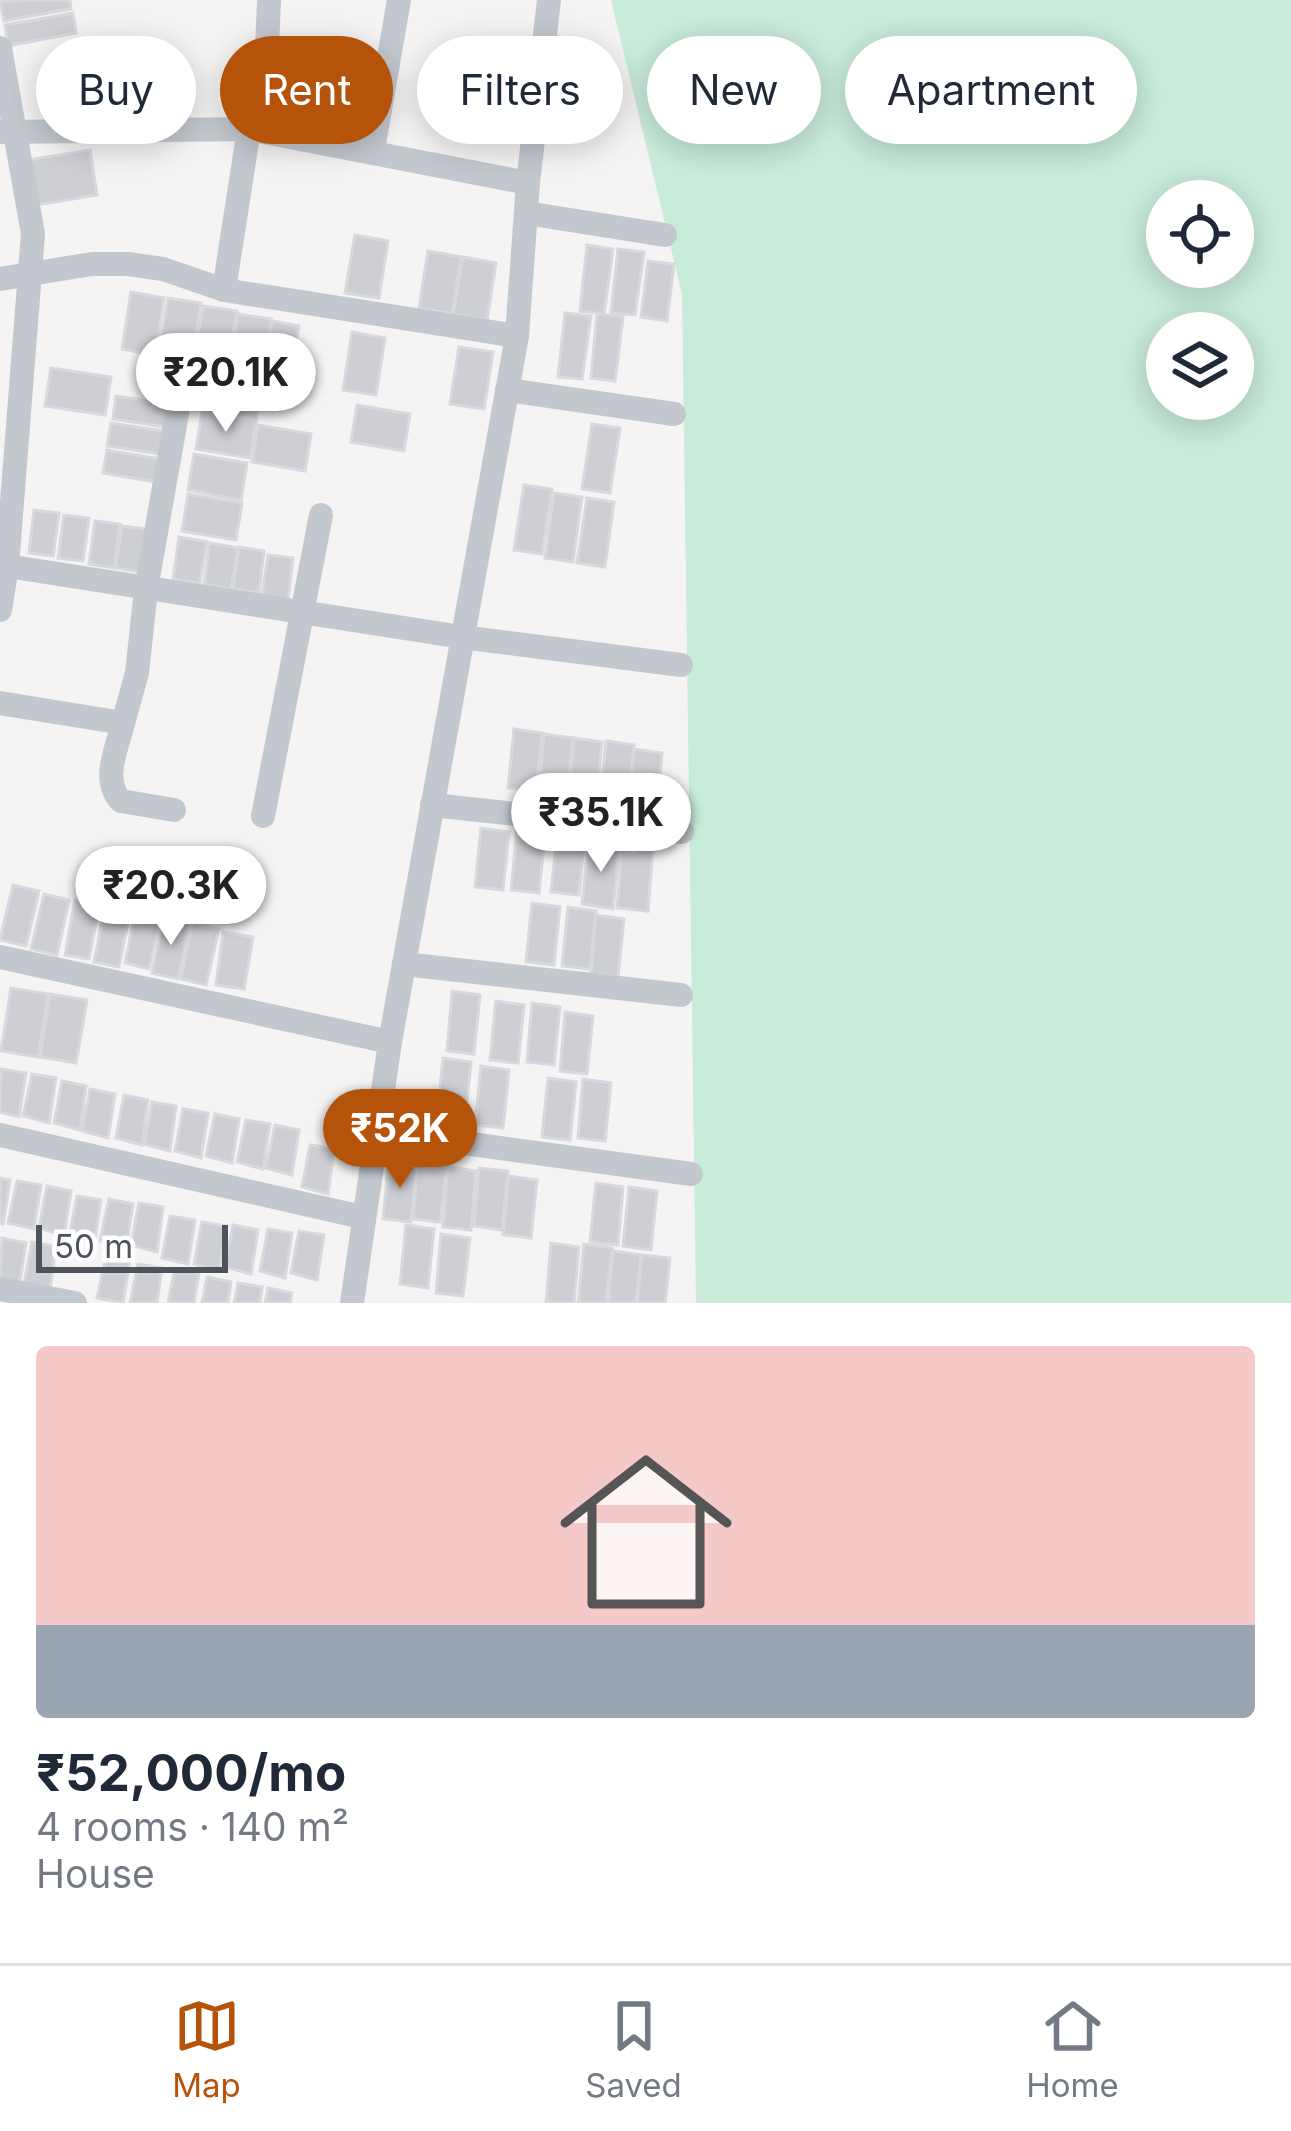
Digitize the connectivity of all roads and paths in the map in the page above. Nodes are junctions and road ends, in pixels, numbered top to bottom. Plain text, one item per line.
1 (269, 0) edge
2 (399, 0) edge
3 (549, 0) edge
4 (268, 36) edge
5 (0, 48) edge
6 (220, 129) edge
7 (7, 131) edge
8 (247, 144) edge
9 (338, 144) edge
10 (373, 150) junction
11 (528, 183) junction
12 (526, 213) junction
13 (664, 235) dead end
14 (32, 274) junction
15 (0, 278) edge
16 (224, 290) junction
17 (517, 336) junction
18 (186, 363) dead end
19 (507, 390) junction
20 (674, 414) dead end
21 (321, 515) dead end
22 (3, 567) edge
23 (146, 590) junction
24 (0, 610) edge
25 (303, 613) junction
26 (462, 637) junction
27 (681, 665) dead end
28 (0, 703) edge
29 (123, 723) junction
30 (432, 806) junction
31 (175, 810) dead end
32 (263, 817) dead end
33 (682, 832) dead end
34 (0, 958) edge
35 (404, 964) junction
36 (681, 995) dead end
37 (390, 1042) junction
38 (376, 1131) junction
39 (0, 1135) edge
40 (691, 1174) dead end
41 (362, 1216) junction
42 (0, 1288) edge
43 (352, 1302) edge
44 (75, 1303) edge
45 (368, 1303) edge

1 - 4 street
2 - 10 street
3 - 11 street
5 - 7 street
6 - 7 street
7 - 14 street
8 - 16 street
9 - 10 street
10 - 11 street
11 - 12 street
12 - 13 street
12 - 17 street
14 - 15 street
14 - 16 street
14 - 22 street
16 - 17 street
17 - 19 street
18 - 23 street
19 - 20 street
19 - 26 street
21 - 25 street
22 - 23 street
22 - 24 street
23 - 25 street
23 - 29 street
25 - 26 street
25 - 32 street
26 - 27 street
26 - 30 street
28 - 29 street
29 - 31 street
30 - 33 street
30 - 35 street
34 - 37 street
35 - 36 street
35 - 37 street
37 - 38 street
38 - 40 street
38 - 41 street
39 - 41 street
41 - 43 street
42 - 44 street
43 - 45 street

